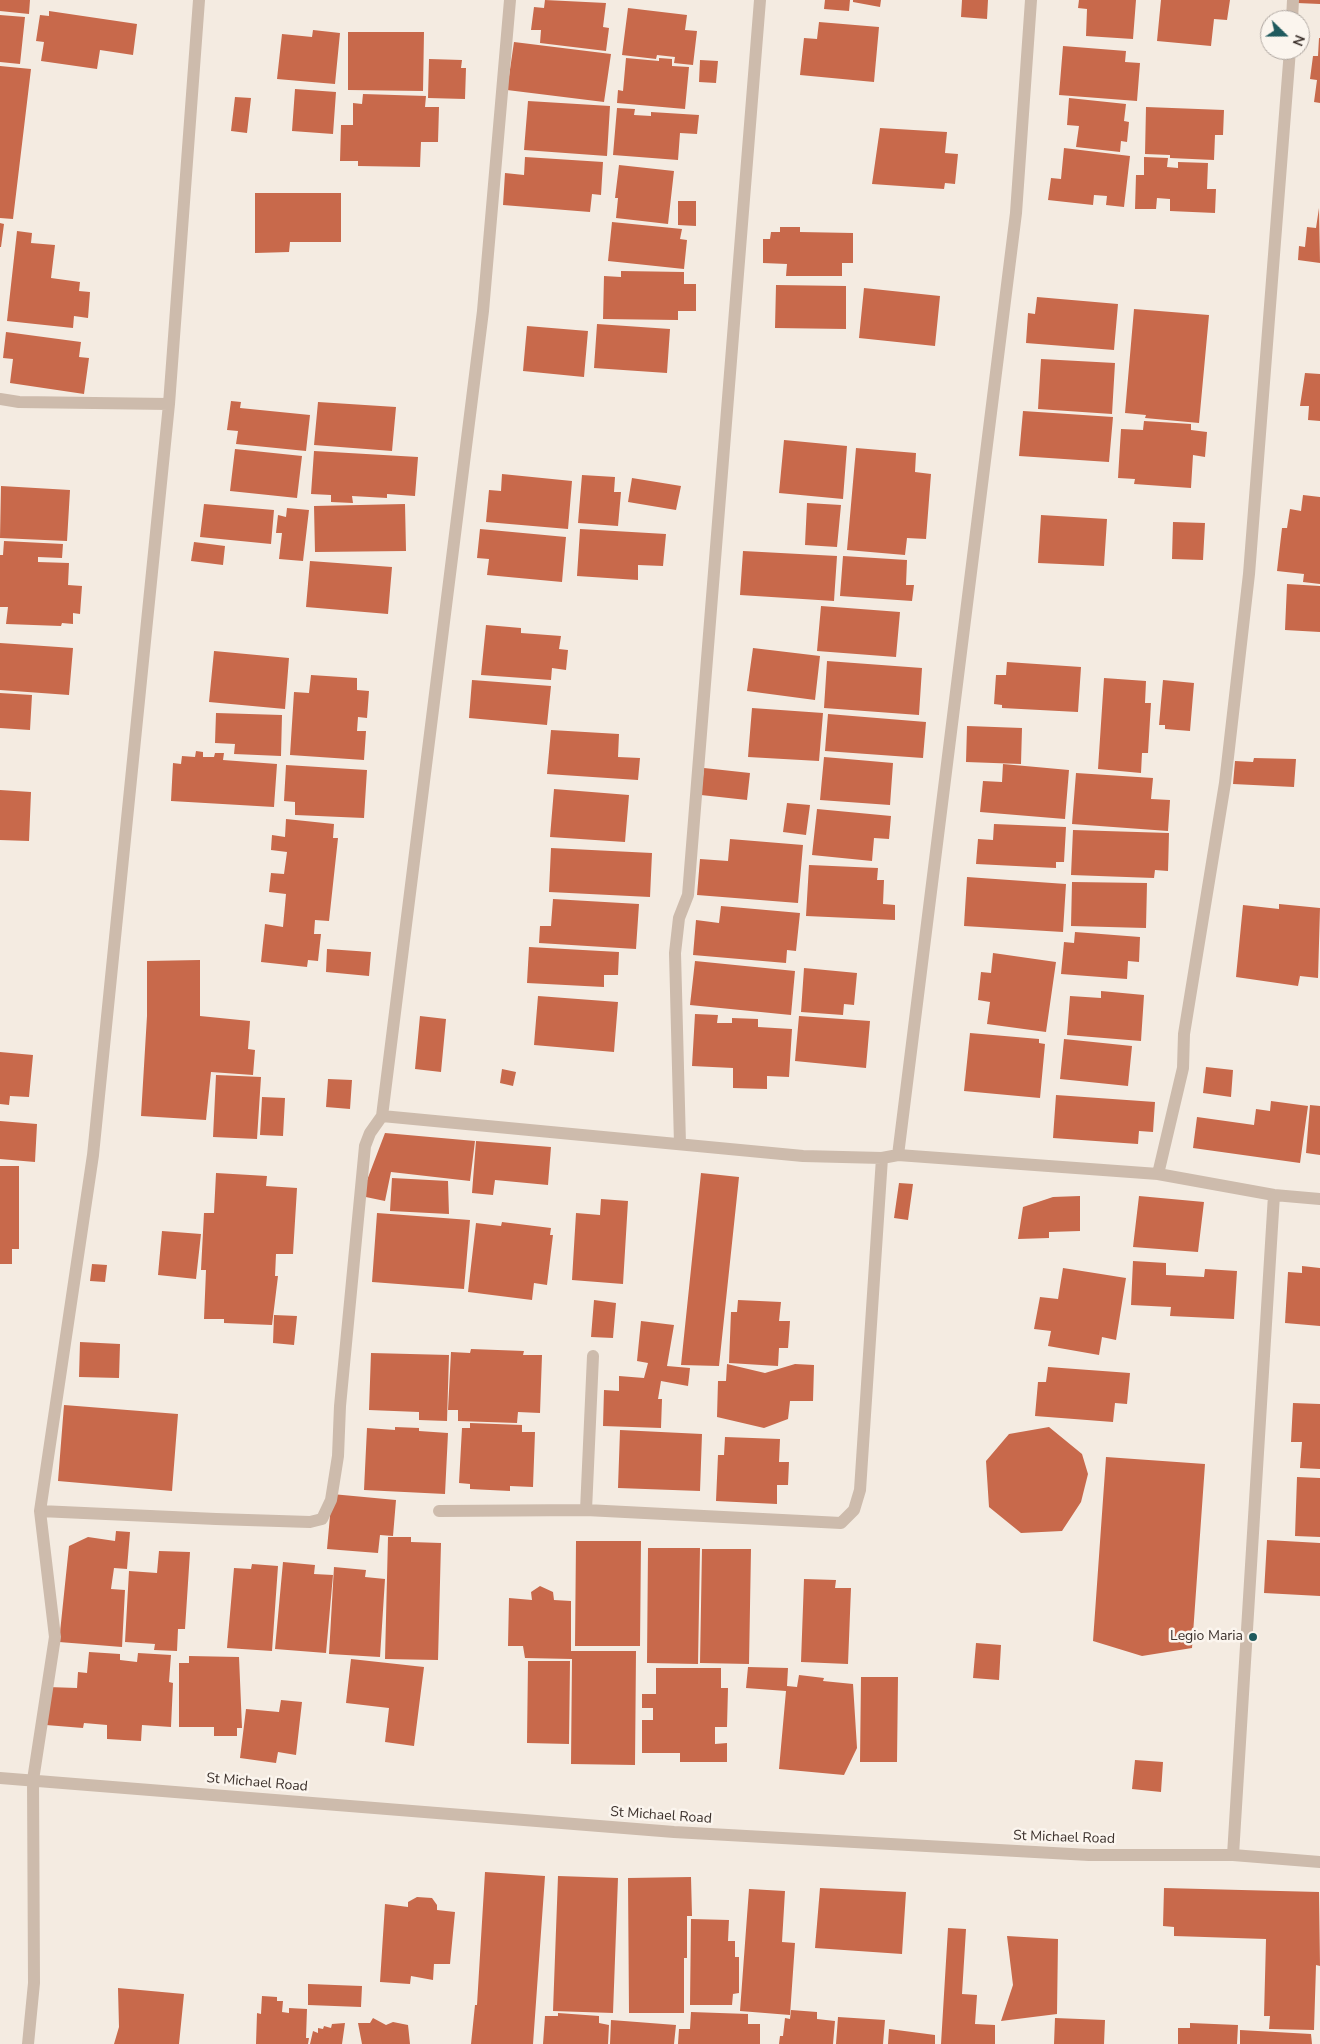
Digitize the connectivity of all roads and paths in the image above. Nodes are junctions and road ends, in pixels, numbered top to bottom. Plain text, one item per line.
1 (199, 0) edge
2 (510, 0) edge
3 (760, 0) edge
4 (1032, 0) edge
5 (1289, 60) edge
6 (0, 399) edge
7 (169, 404) junction
8 (382, 1116) junction
9 (680, 1144) junction
10 (898, 1155) junction
11 (882, 1158) junction
12 (1158, 1174) junction
13 (1274, 1195) junction
14 (1320, 1199) edge
15 (594, 1356) dead end
16 (586, 1510) junction
17 (40, 1511) junction
18 (439, 1511) dead end
19 (0, 1778) edge
20 (33, 1780) junction
21 (1233, 1855) junction
22 (1320, 1862) edge
23 (28, 2044) edge

1 - 7 street
2 - 8 street
3 - 9 street
4 - 10 street
5 - 12 street
6 - 7 street
7 - 17 street
8 - 9 street
8 - 17 street
9 - 11 street
10 - 11 street
10 - 12 street
11 - 16 street
12 - 13 street
13 - 14 street
13 - 21 street
15 - 16 street
16 - 18 street
17 - 20 street
19 - 20 street, St Michael Road
20 - 21 street, St Michael Road
20 - 23 street
21 - 22 street, St Michael Road

